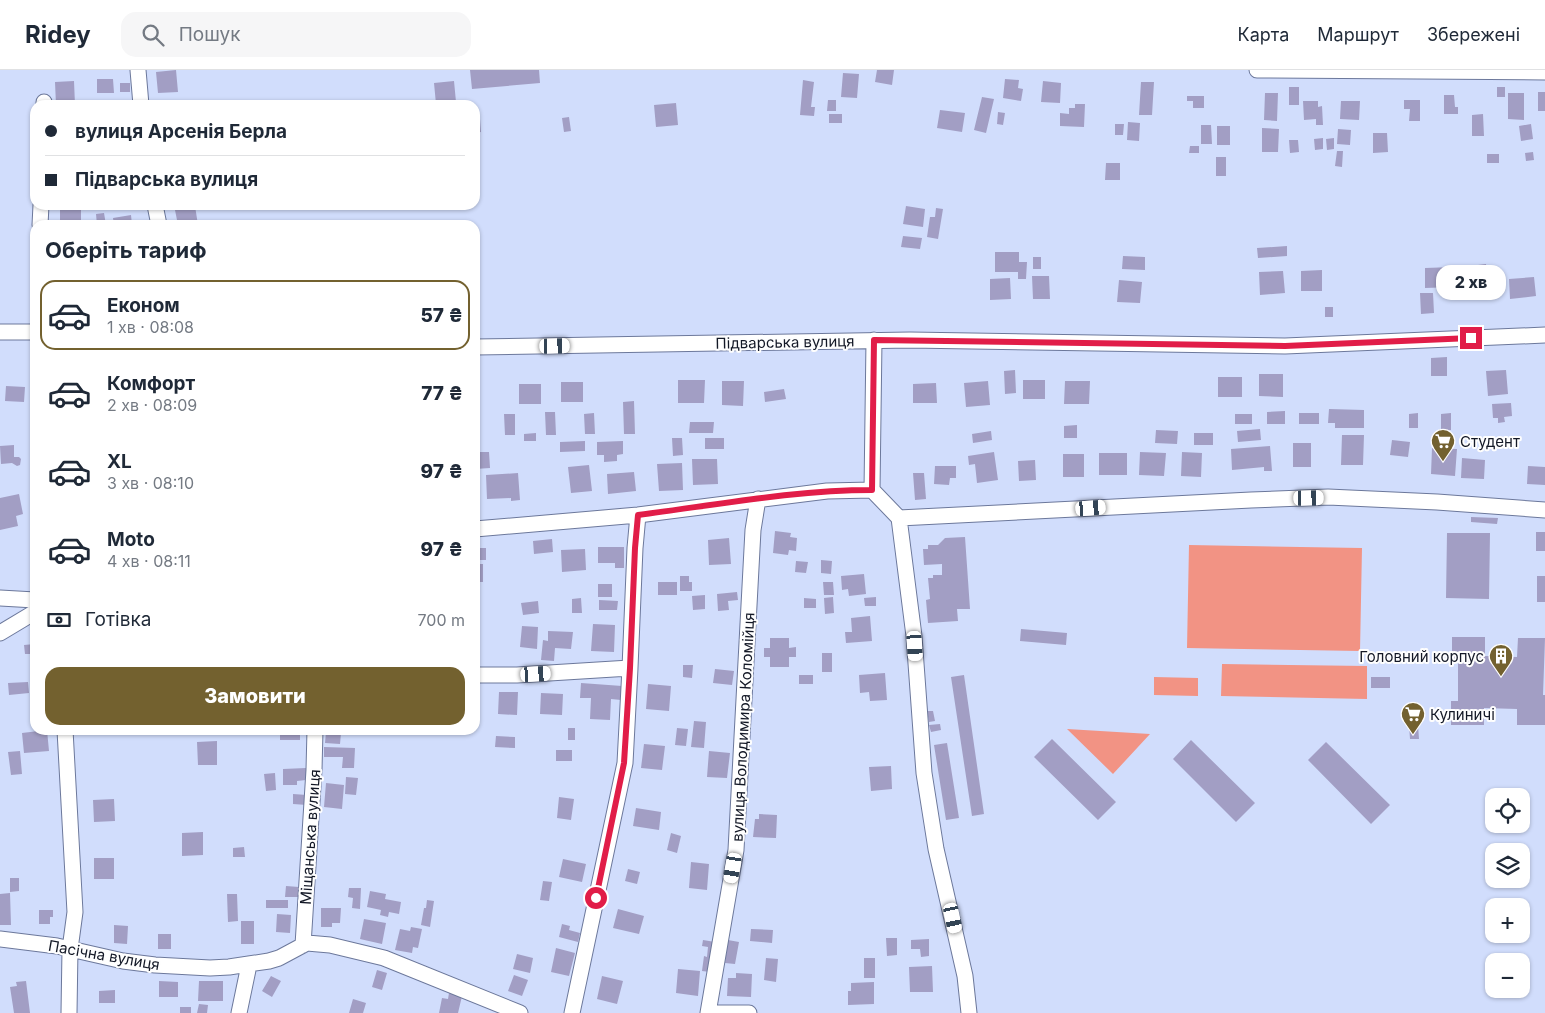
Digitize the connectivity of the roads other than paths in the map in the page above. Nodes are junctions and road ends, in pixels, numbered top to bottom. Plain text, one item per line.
1 (138, 70) edge
2 (1256, 70) edge
3 (1457, 71) edge
4 (1545, 72) edge
5 (141, 100) edge
6 (0, 332) edge
7 (30, 332) edge
8 (1545, 335) edge
9 (874, 340) junction
10 (480, 347) edge
11 (872, 490) junction
12 (758, 499) junction
13 (1545, 510) edge
14 (638, 515) junction
15 (899, 518) junction
16 (480, 529) edge
17 (0, 598) edge
18 (30, 600) edge
19 (30, 615) edge
20 (0, 633) edge
21 (630, 668) junction
22 (480, 675) edge
23 (65, 735) edge
24 (315, 735) edge
25 (0, 939) edge
26 (303, 945) junction
27 (70, 949) junction
28 (249, 965) junction
29 (69, 1013) edge
30 (239, 1013) edge
31 (520, 1013) edge
32 (572, 1013) edge
33 (710, 1013) edge
34 (749, 1013) edge
35 (969, 1013) edge

1 - 5 street
2 - 3 street
3 - 4 street
6 - 7 street
8 - 9 street, Підварська вулиця
9 - 10 street, Підварська вулиця
9 - 11 street
11 - 12 street
11 - 15 street
12 - 14 street
12 - 33 street, вулиця Володимира Коломійця
13 - 15 street
14 - 16 street
14 - 21 street
15 - 35 street
17 - 18 street
19 - 20 street
21 - 22 street
21 - 32 street
23 - 27 street
24 - 26 street, Міщанська вулиця
25 - 27 street, Пасічна вулиця
26 - 28 street, Пасічна вулиця
26 - 31 street, Пасічна вулиця
27 - 28 street, Пасічна вулиця
27 - 29 street
28 - 30 street
33 - 34 street

